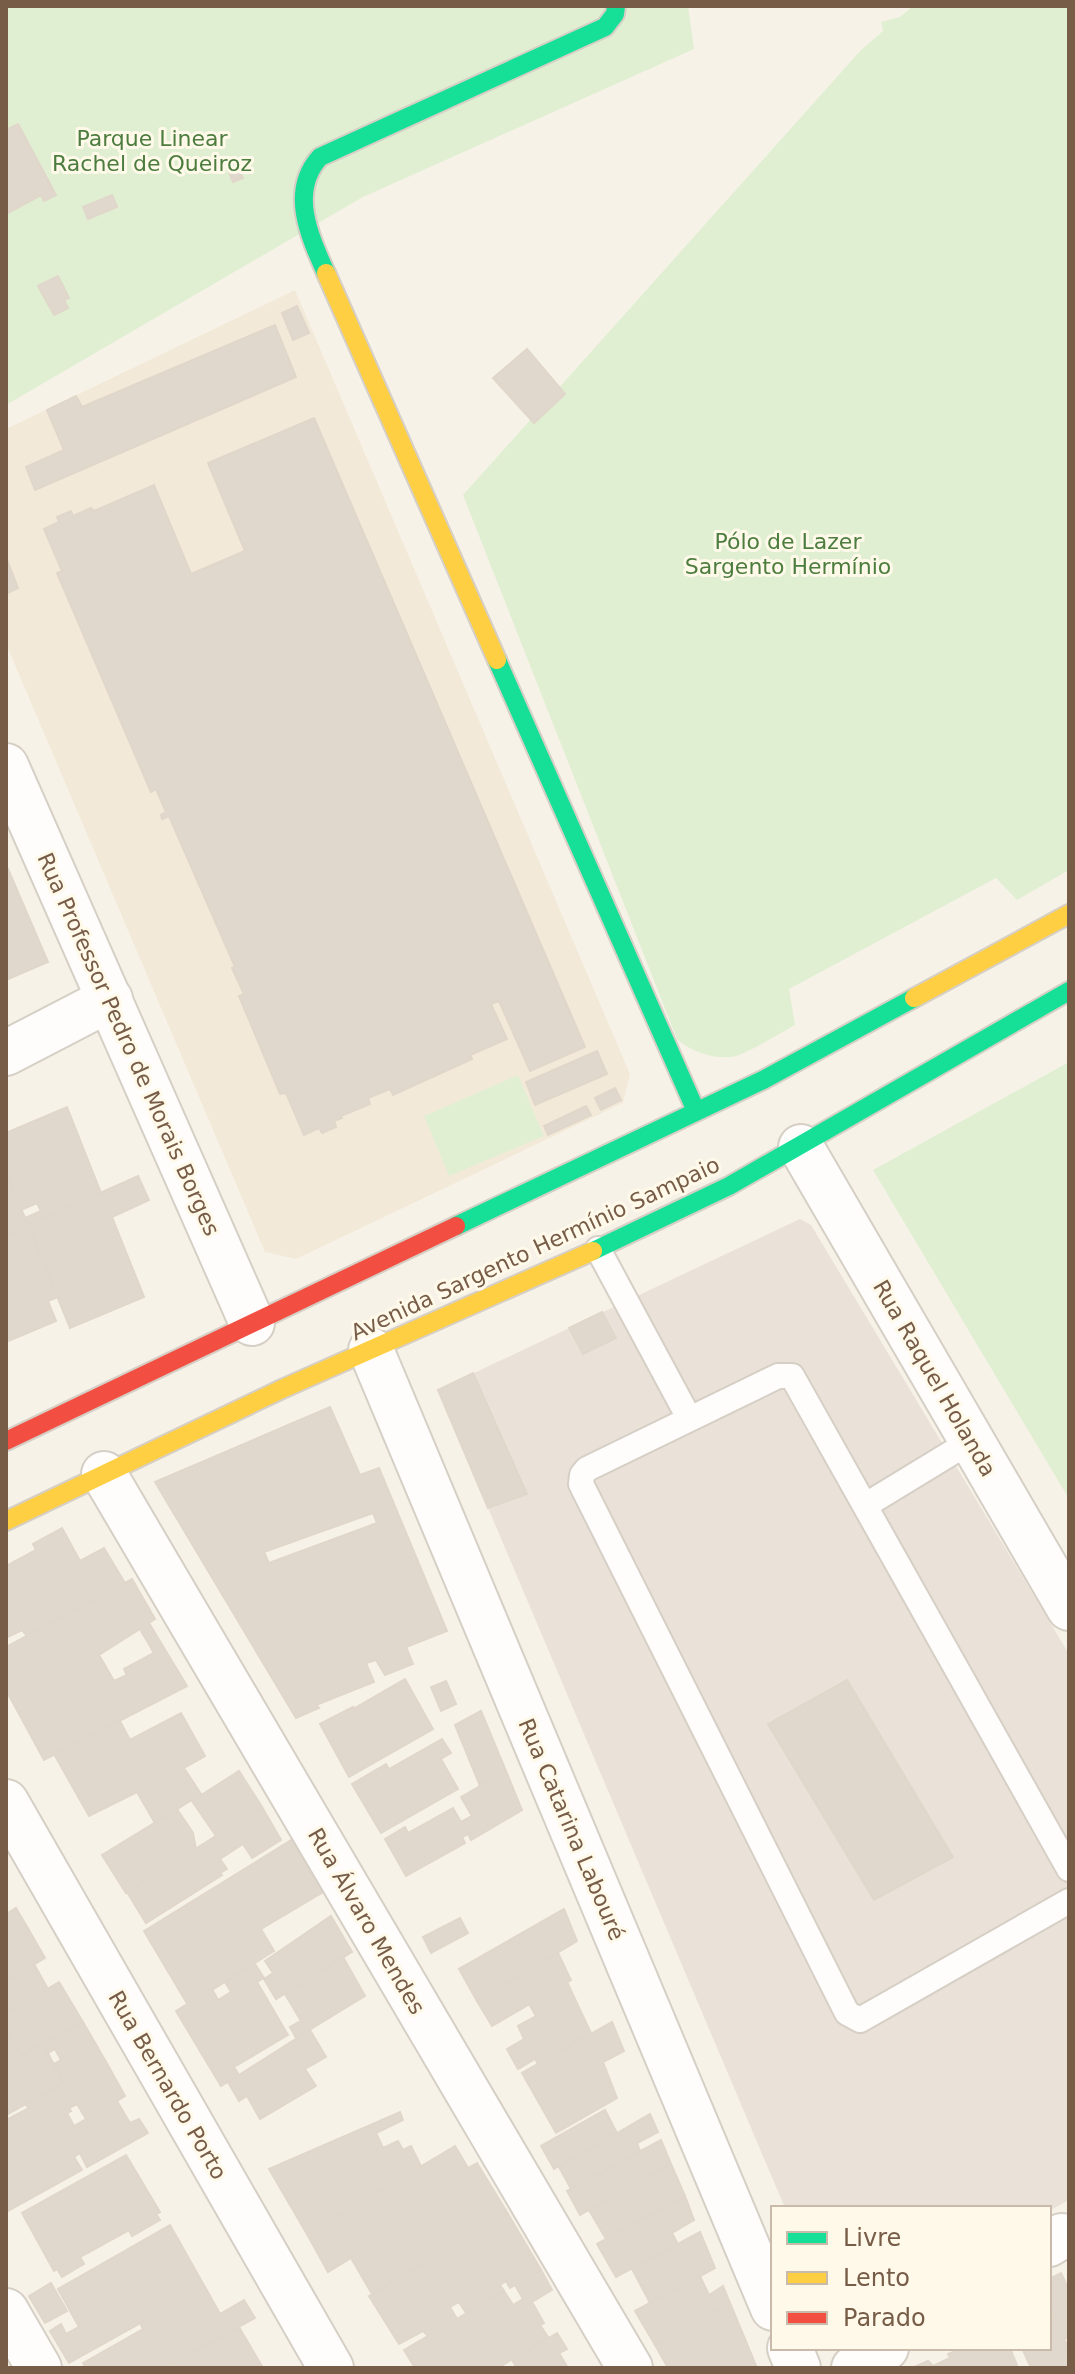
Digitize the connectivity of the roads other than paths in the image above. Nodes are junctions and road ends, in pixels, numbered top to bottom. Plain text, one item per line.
1 (616, 6) edge
2 (6, 766) edge
3 (1069, 914) edge
4 (1069, 991) edge
5 (110, 999) junction
6 (6, 1053) edge
7 (696, 1111) junction
8 (801, 1147) junction
9 (598, 1249) junction
10 (252, 1323) junction
11 (371, 1350) junction
12 (689, 1418) junction
13 (6, 1441) edge
14 (971, 1441) junction
15 (104, 1474) junction
16 (866, 1505) junction
17 (6, 1521) edge
18 (1069, 1608) edge
19 (6, 1802) edge
20 (1069, 1869) edge
21 (1069, 1901) edge
22 (771, 2303) edge
23 (6, 2311) edge
24 (883, 2350) edge
25 (39, 2368) edge
26 (331, 2368) edge
27 (630, 2368) edge
28 (854, 2368) edge

1 - 7 main road
2 - 5 street, Rua Professor Pedro de Morais Borges
3 - 7 main road
4 - 8 main road, Avenida Sargento Hermínio Sampaio
5 - 6 street
5 - 10 street, Rua Professor Pedro de Morais Borges
7 - 10 main road
8 - 9 main road, Avenida Sargento Hermínio Sampaio
8 - 14 street, Rua Raquel Holanda
9 - 11 main road, Avenida Sargento Hermínio Sampaio
9 - 12 lane
10 - 13 main road
11 - 15 main road, Avenida Sargento Hermínio Sampaio
11 - 22 street, Rua Catarina Labouré
12 - 16 lane
12 - 21 lane
14 - 16 lane
14 - 18 street, Rua Raquel Holanda
15 - 17 main road, Avenida Sargento Hermínio Sampaio
15 - 27 street, Rua Álvaro Mendes
16 - 20 lane
19 - 26 street, Rua Bernardo Porto
23 - 25 street
24 - 28 street

